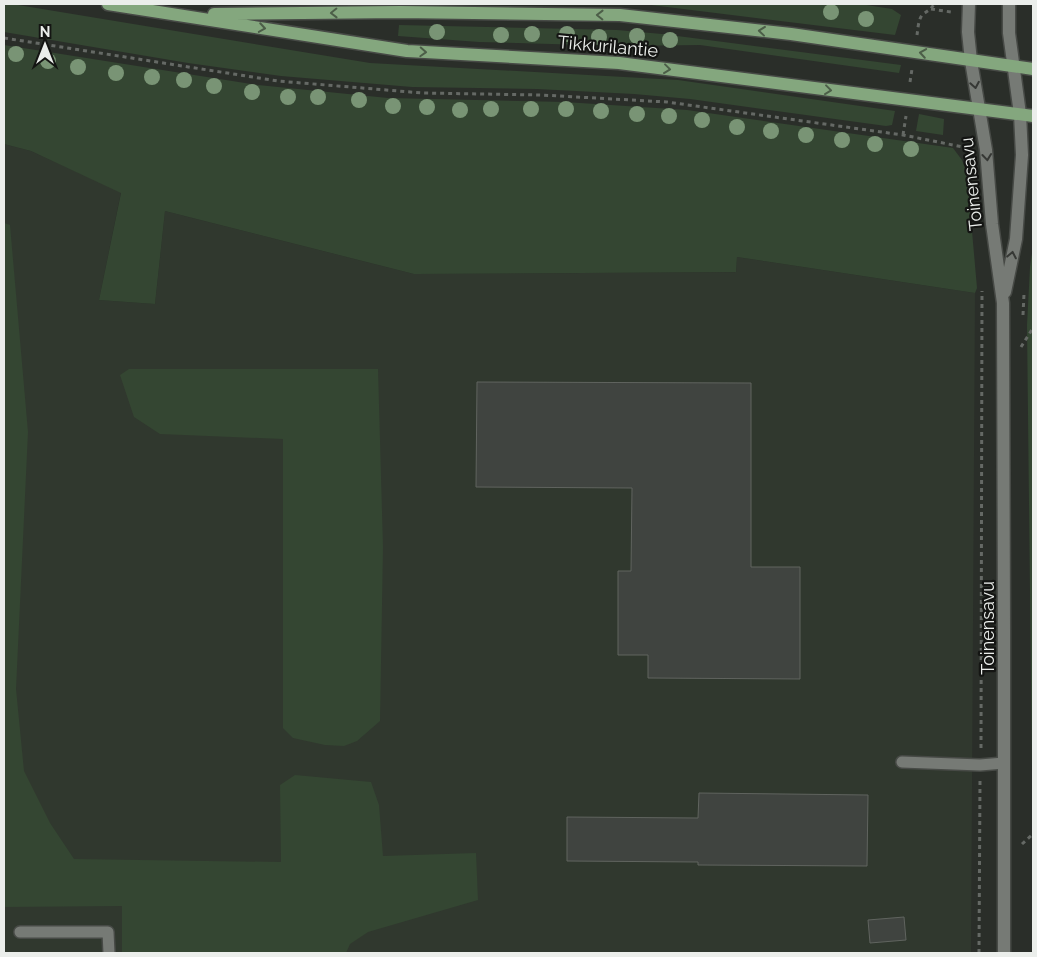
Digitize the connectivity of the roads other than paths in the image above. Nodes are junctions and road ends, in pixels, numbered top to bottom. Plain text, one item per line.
1 (108, 4) edge
2 (969, 4) edge
3 (1009, 4) edge
4 (179, 14) junction
5 (971, 61) junction
6 (1014, 66) junction
7 (1033, 69) edge
8 (979, 109) junction
9 (1027, 115) edge
10 (1003, 303) junction
11 (902, 762) dead end
12 (1004, 763) junction
13 (20, 932) dead end
14 (110, 953) edge
15 (1004, 953) edge

1 - 4 main road, Tikkurilantie
2 - 5 street, Toinensavu
3 - 6 street, Toinensavu
5 -> 4 main road, Tikkurilantie
4 -> 8 main road, Tikkurilantie
5 - 6 main road, Tikkurilantie
5 -> 8 street, Toinensavu
6 - 7 main road, Tikkurilantie
6 - 9 street, Toinensavu
8 - 9 main road, Tikkurilantie
8 -> 10 street, Toinensavu
10 -> 9 street, Toinensavu
10 - 12 street, Toinensavu
11 - 12 lane
12 - 15 street, Toinensavu
13 - 14 lane

